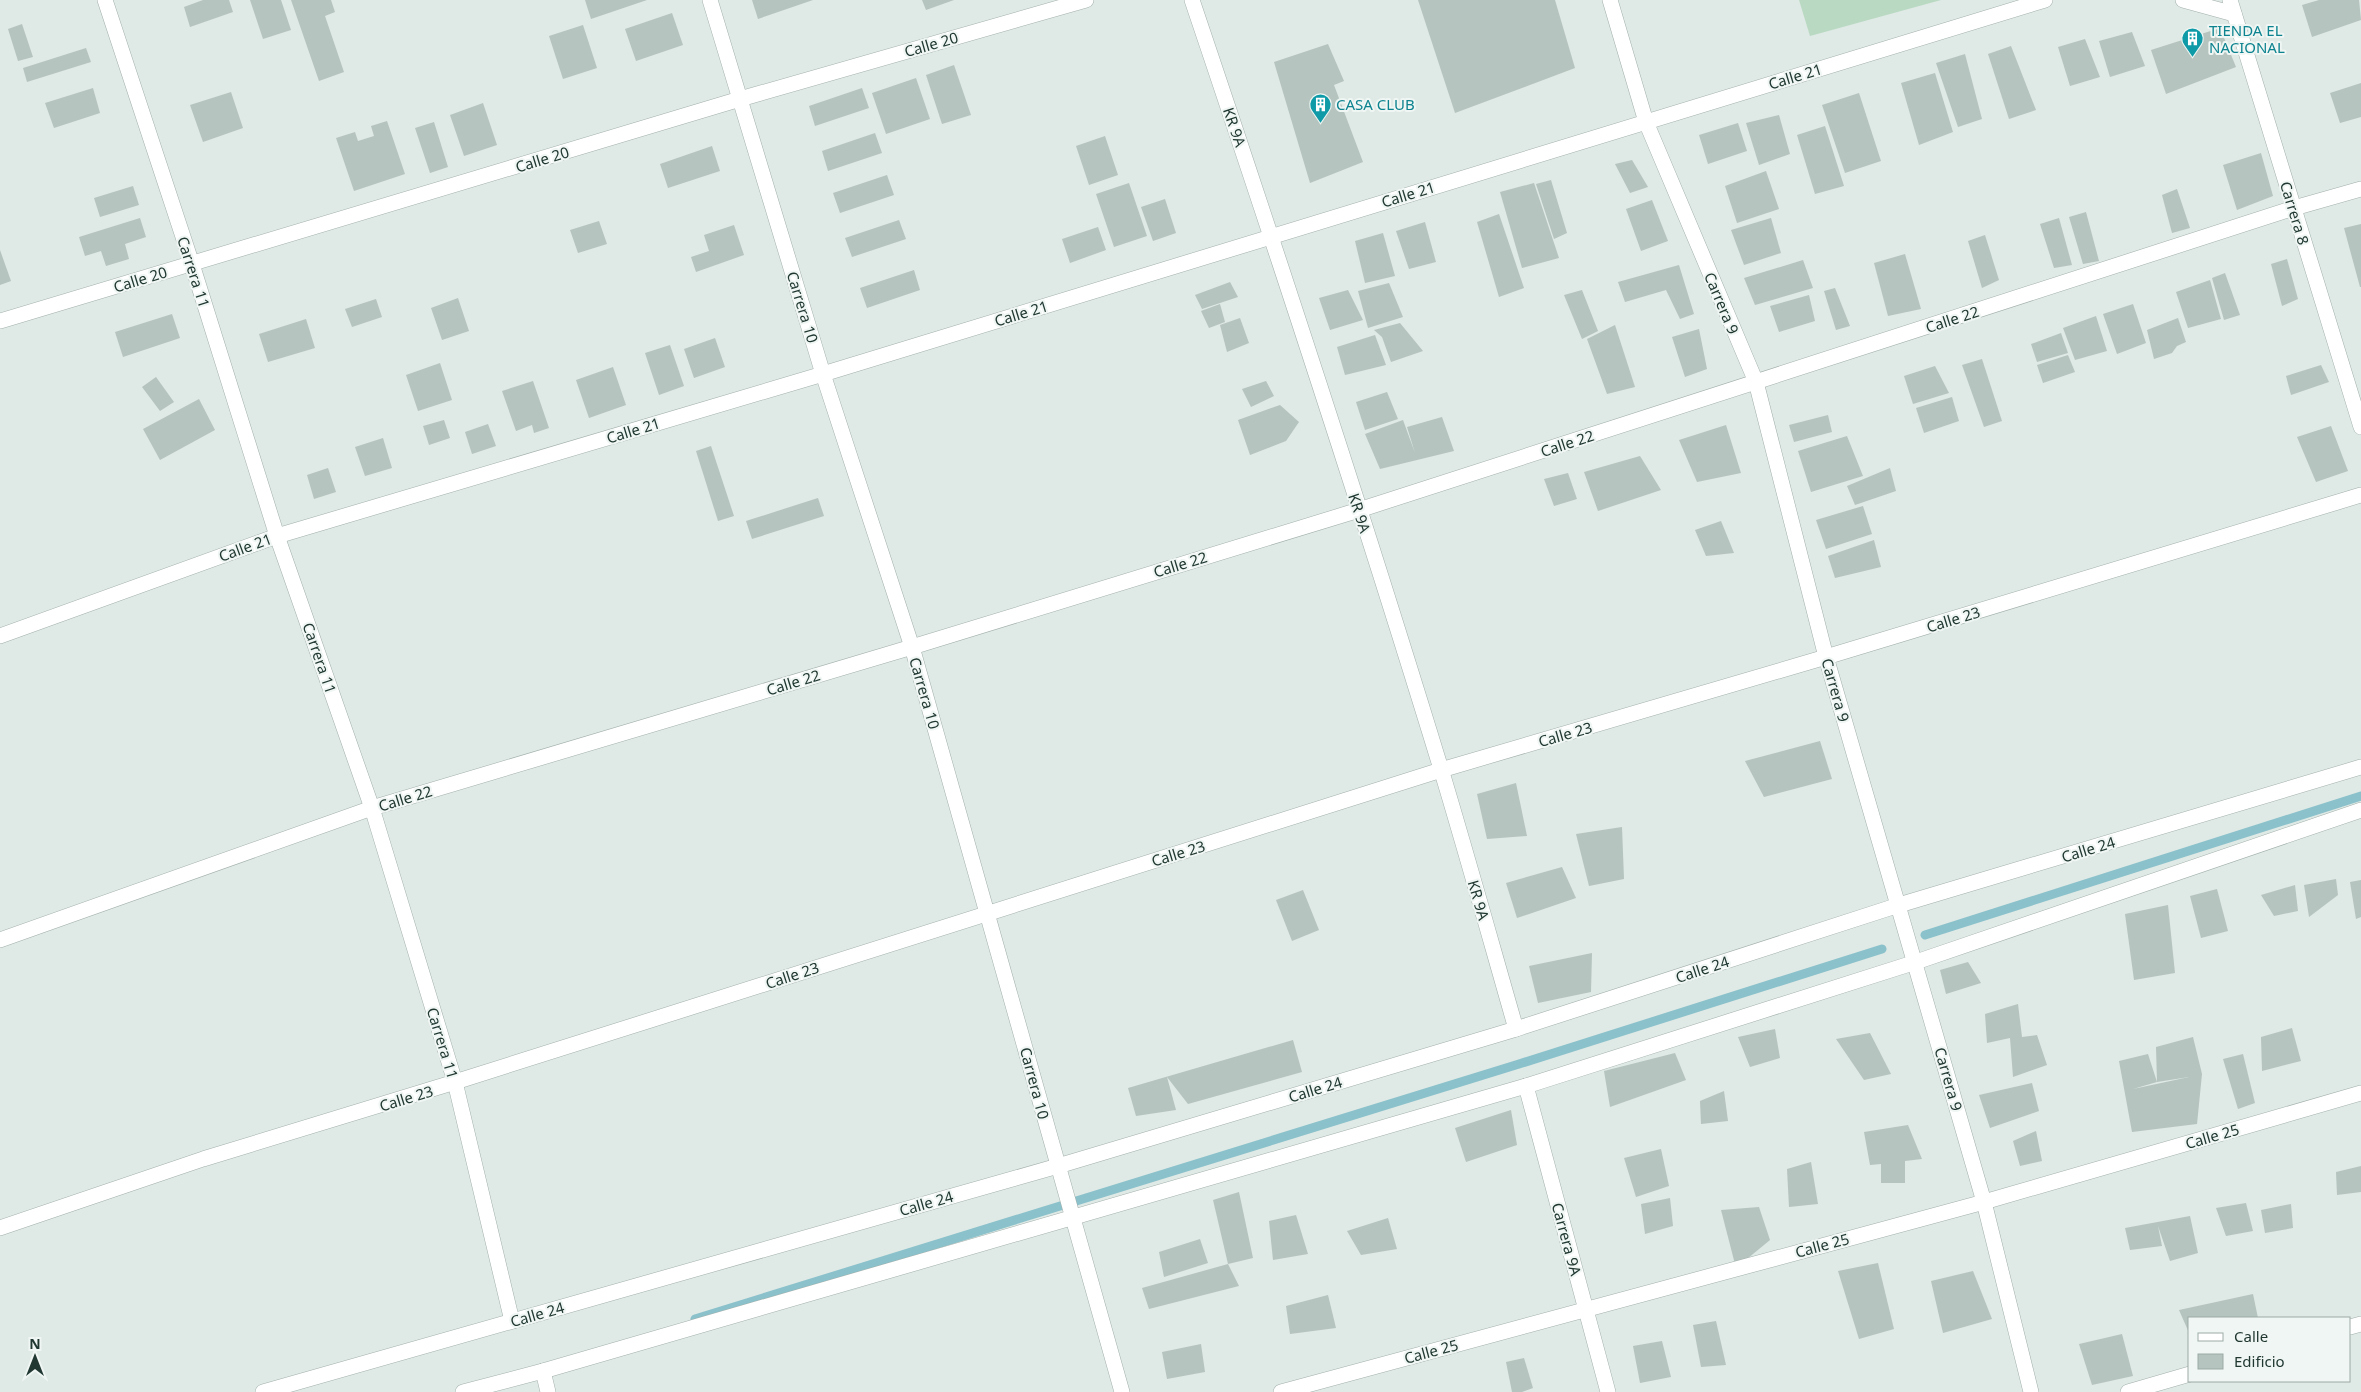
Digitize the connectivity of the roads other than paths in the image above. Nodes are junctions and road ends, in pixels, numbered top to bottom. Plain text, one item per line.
1 (105, 0) edge
2 (710, 0) edge
3 (1086, 0) edge
4 (1192, 0) edge
5 (1610, 0) edge
6 (2045, 0) edge
7 (2183, 0) edge
8 (2232, 7) edge
9 (740, 100) junction
10 (1646, 122) junction
11 (2361, 189) edge
12 (2294, 208) junction
13 (1272, 236) junction
14 (192, 264) junction
15 (0, 321) edge
16 (823, 374) junction
17 (1756, 382) junction
18 (2361, 426) edge
19 (2361, 495) edge
20 (1359, 510) junction
21 (277, 536) junction
22 (0, 636) edge
23 (912, 647) junction
24 (1826, 657) junction
25 (2361, 767) edge
26 (1441, 770) junction
27 (372, 808) junction
28 (2361, 810) edge
29 (1899, 906) junction
30 (988, 913) junction
31 (0, 940) edge
32 (1916, 962) junction
33 (1516, 1029) junction
34 (455, 1082) junction
35 (1526, 1086) junction
36 (2361, 1093) edge
37 (1059, 1169) junction
38 (1984, 1202) junction
39 (1071, 1215) junction
40 (0, 1228) edge
41 (1586, 1309) junction
42 (512, 1322) junction
43 (544, 1371) junction
44 (2188, 1375) edge
45 (263, 1392) edge
46 (463, 1392) edge
47 (548, 1392) edge
48 (1122, 1392) edge
49 (1281, 1392) edge
50 (1608, 1392) edge
51 (2031, 1392) edge
52 (2128, 1392) edge

1 - 14 street, Carrera 11
2 - 9 street, Carrera 10
3 - 9 street, Calle 20
4 - 13 street, KR 9A
5 - 10 street, Carrera 9
6 - 10 street, Calle 21
7 - 8 street
8 - 12 street, Carrera 8
9 - 14 street, Calle 20
9 - 16 street, Carrera 10
10 - 13 street, Calle 21
10 - 17 street, Carrera 9
11 - 12 street, Calle 22
12 - 17 street, Calle 22
12 - 18 street, Carrera 8
13 - 16 street, Calle 21
13 - 20 street, KR 9A
14 - 15 street, Calle 20
14 - 21 street, Carrera 11
16 - 21 street, Calle 21
16 - 23 street, Carrera 10
17 - 20 street, Calle 22
17 - 24 street, Carrera 9
19 - 24 street, Calle 23
20 - 23 street, Calle 22
20 - 26 street, KR 9A
21 - 22 street, Calle 21
21 - 27 street, Carrera 11
23 - 27 street, Calle 22
23 - 30 street, Carrera 10
24 - 26 street, Calle 23
24 - 29 street, Carrera 9
25 - 29 street, Calle 24
26 - 30 street, Calle 23
26 - 33 street, KR 9A
27 - 31 street, Calle 22
27 - 34 street, Carrera 11
28 - 32 street
29 - 32 street, Carrera 9
29 - 33 street, Calle 24
30 - 34 street, Calle 23
30 - 37 street, Carrera 10
32 - 35 street
32 - 38 street, Carrera 9
33 - 37 street, Calle 24
34 - 40 street, Calle 23
34 - 42 street, Carrera 11
35 - 39 street
35 - 41 street, Carrera 9A
36 - 38 street, Calle 25
37 - 39 street, Carrera 10
37 - 42 street, Calle 24
38 - 41 street, Calle 25
38 - 51 street, Carrera 9
39 - 43 street
39 - 48 street, Carrera 10
41 - 49 street, Calle 25
41 - 50 street, Carrera 9A
42 - 45 street, Calle 24
43 - 46 street
43 - 47 street
44 - 52 street

